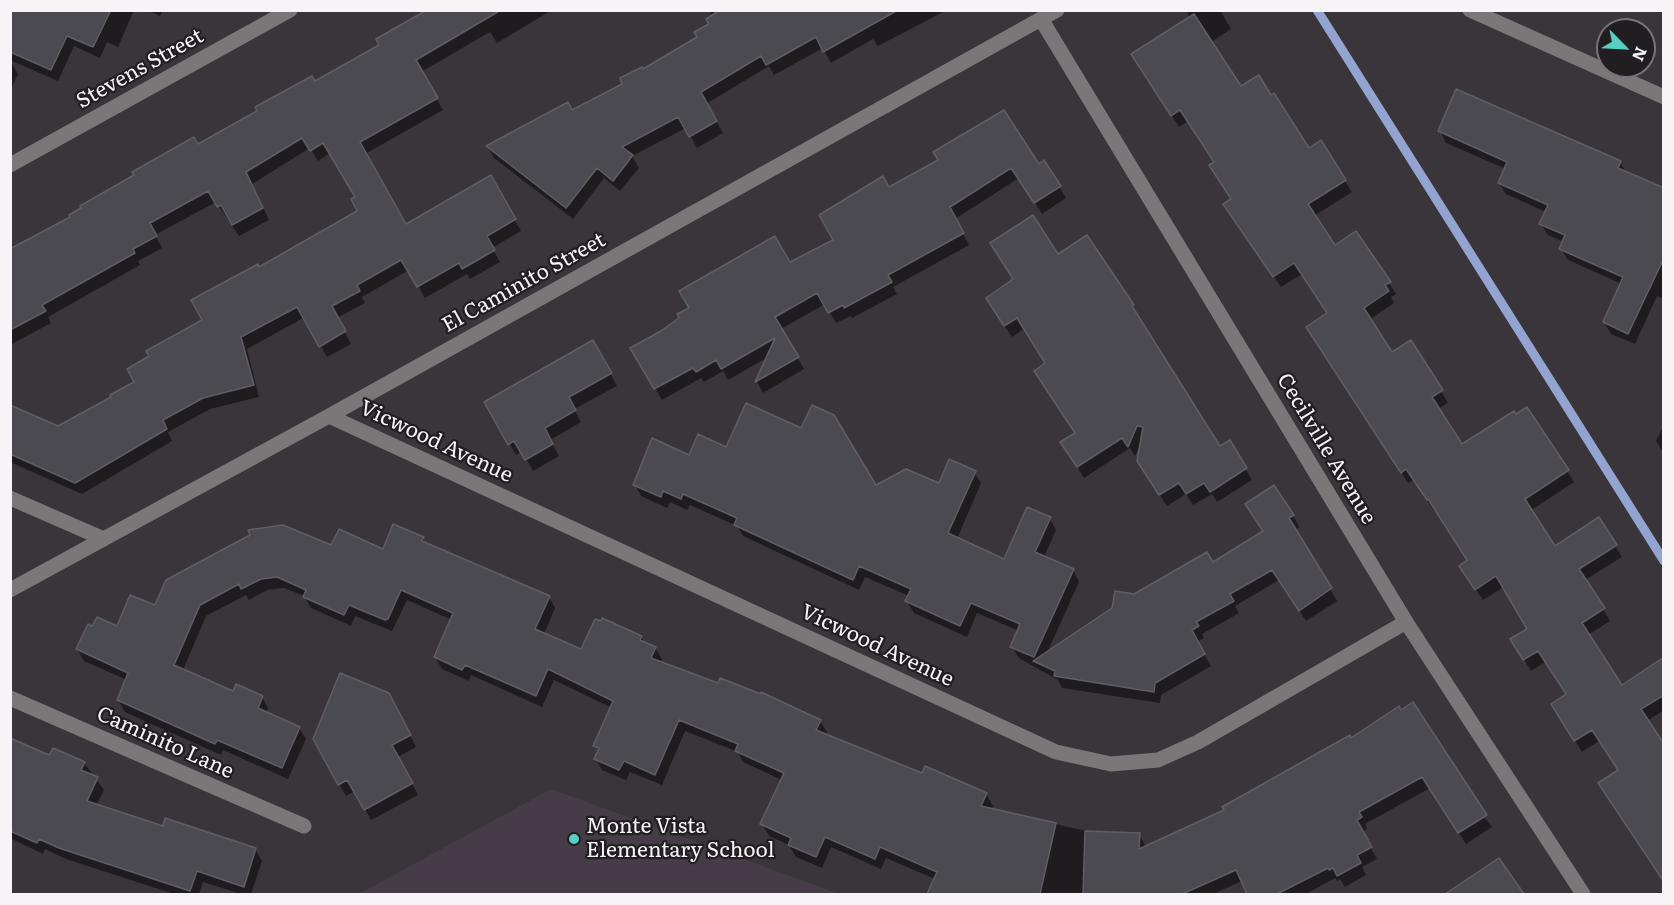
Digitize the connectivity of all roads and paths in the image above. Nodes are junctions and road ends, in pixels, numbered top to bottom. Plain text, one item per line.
1 (290, 10) edge
2 (1057, 10) edge
3 (1470, 10) edge
4 (1041, 19) junction
5 (1664, 97) edge
6 (10, 165) edge
7 (329, 416) junction
8 (10, 498) edge
9 (104, 539) junction
10 (10, 590) edge
11 (1406, 622) junction
12 (10, 698) edge
13 (304, 826) dead end
14 (1583, 894) edge

1 - 6 street, Stevens Street
2 - 4 street, El Caminito Street
3 - 5 street
4 - 7 street, El Caminito Street
4 - 11 street, Cecilville Avenue
7 - 9 street, El Caminito Street
7 - 11 street, Vicwood Avenue
8 - 9 street
9 - 10 street, El Caminito Street
11 - 14 street, Cecilville Avenue
12 - 13 street, Caminito Lane

